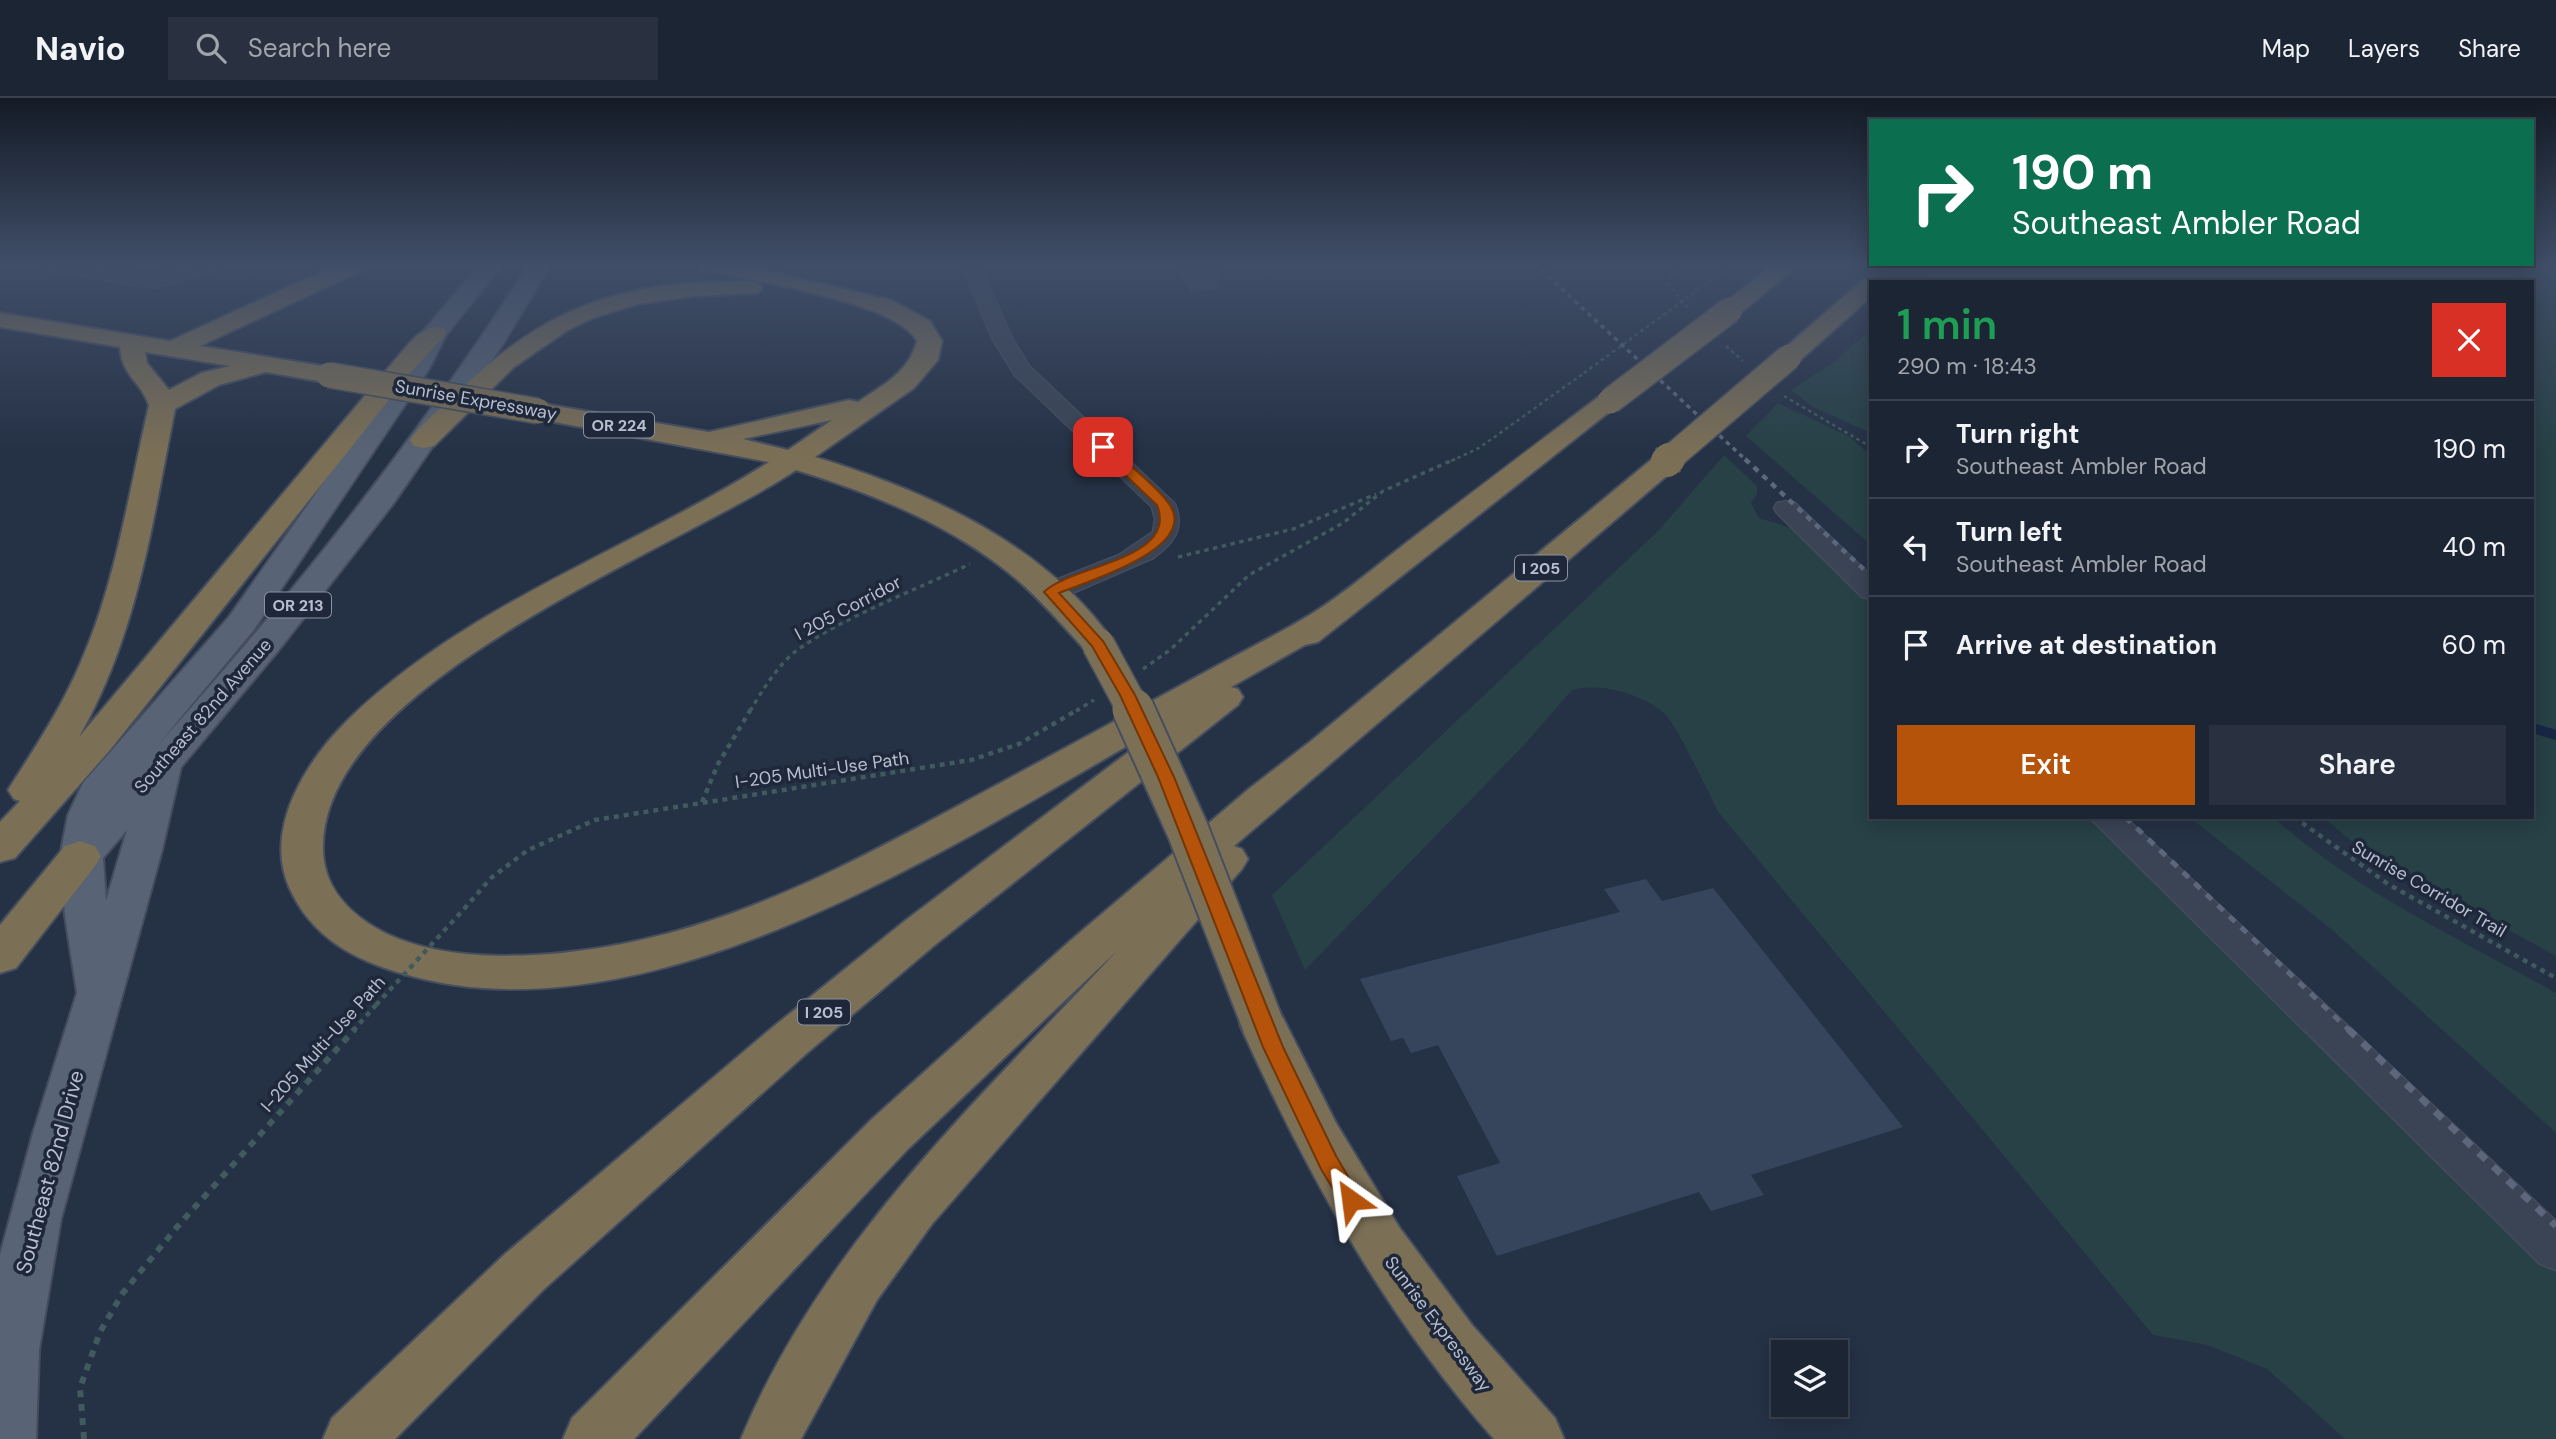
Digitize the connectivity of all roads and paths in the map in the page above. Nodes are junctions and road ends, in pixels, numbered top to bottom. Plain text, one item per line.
1 (39, 327) edge
2 (222, 327) edge
3 (440, 327) edge
4 (501, 327) edge
5 (554, 327) edge
6 (921, 327) edge
7 (997, 327) edge
8 (1647, 327) edge
9 (1708, 327) edge
10 (1823, 327) edge
11 (435, 333) junction
12 (132, 342) junction
13 (173, 349) junction
14 (266, 365) junction
15 (876, 402) junction
16 (162, 405) junction
17 (1795, 405) dead end
18 (424, 440) junction
19 (700, 440) junction
20 (1869, 445) edge
21 (792, 458) junction
22 (1383, 491) junction
23 (1786, 508) dead end
24 (1000, 551) junction
25 (1174, 558) dead end
26 (1869, 589) edge
27 (1051, 592) junction
28 (1325, 621) junction
29 (1136, 674) dead end
30 (1101, 695) dead end
31 (1324, 750) junction
32 (164, 763) junction
33 (702, 802) junction
34 (2107, 819) edge
35 (2297, 819) edge
36 (0, 836) edge
37 (0, 848) edge
38 (80, 856) junction
39 (0, 956) edge
40 (2556, 978) edge
41 (99, 992) junction
42 (2556, 1250) edge
43 (6, 1439) edge
44 (84, 1439) edge
45 (353, 1439) edge
46 (593, 1439) edge
47 (771, 1439) edge
48 (1534, 1439) edge

1 - 12 highway, OR 224
2 - 13 highway
3 - 11 main road
4 - 18 main road, Southeast 82nd Avenue / OR 213
5 - 18 highway
6 - 15 highway
7 - 27 street
8 - 22 path, bridge
9 - 28 highway, I 205, bridge
10 - 31 highway, I 205, bridge
11 - 37 highway
11 - 38 main road
12 - 13 highway, OR 224
12 - 16 highway
13 - 14 highway, OR 224
14 - 16 highway
14 - 19 highway, Sunrise Expressway / OR 224, bridge
15 - 19 highway
15 - 21 highway
16 - 36 highway
17 - 20 path
18 - 32 main road, Southeast 82nd Avenue / OR 213
19 - 21 highway, Sunrise Expressway / OR 224
21 - 24 highway, Sunrise Expressway / OR 224
21 - 28 highway
22 - 25 path
22 - 29 path
23 - 26 street
24 - 27 highway, Sunrise Expressway / OR 224
24 - 33 path, I 205 Corridor
27 - 48 highway, Sunrise Expressway / OR 224, bridge
28 - 45 highway, I 205
30 - 33 path, I-205 Multi-Use Path
31 - 46 highway, I 205
31 - 47 highway
32 - 38 main road, Southeast 82nd Avenue / OR 213
32 - 41 main road, Southeast 82nd Drive
33 - 44 path, I-205 Multi-Use Path, bridge
34 - 42 street
35 - 40 path, Sunrise Corridor Trail
38 - 39 highway, OR 213
38 - 41 main road, Southeast 82nd Drive
41 - 43 main road, Southeast 82nd Drive

